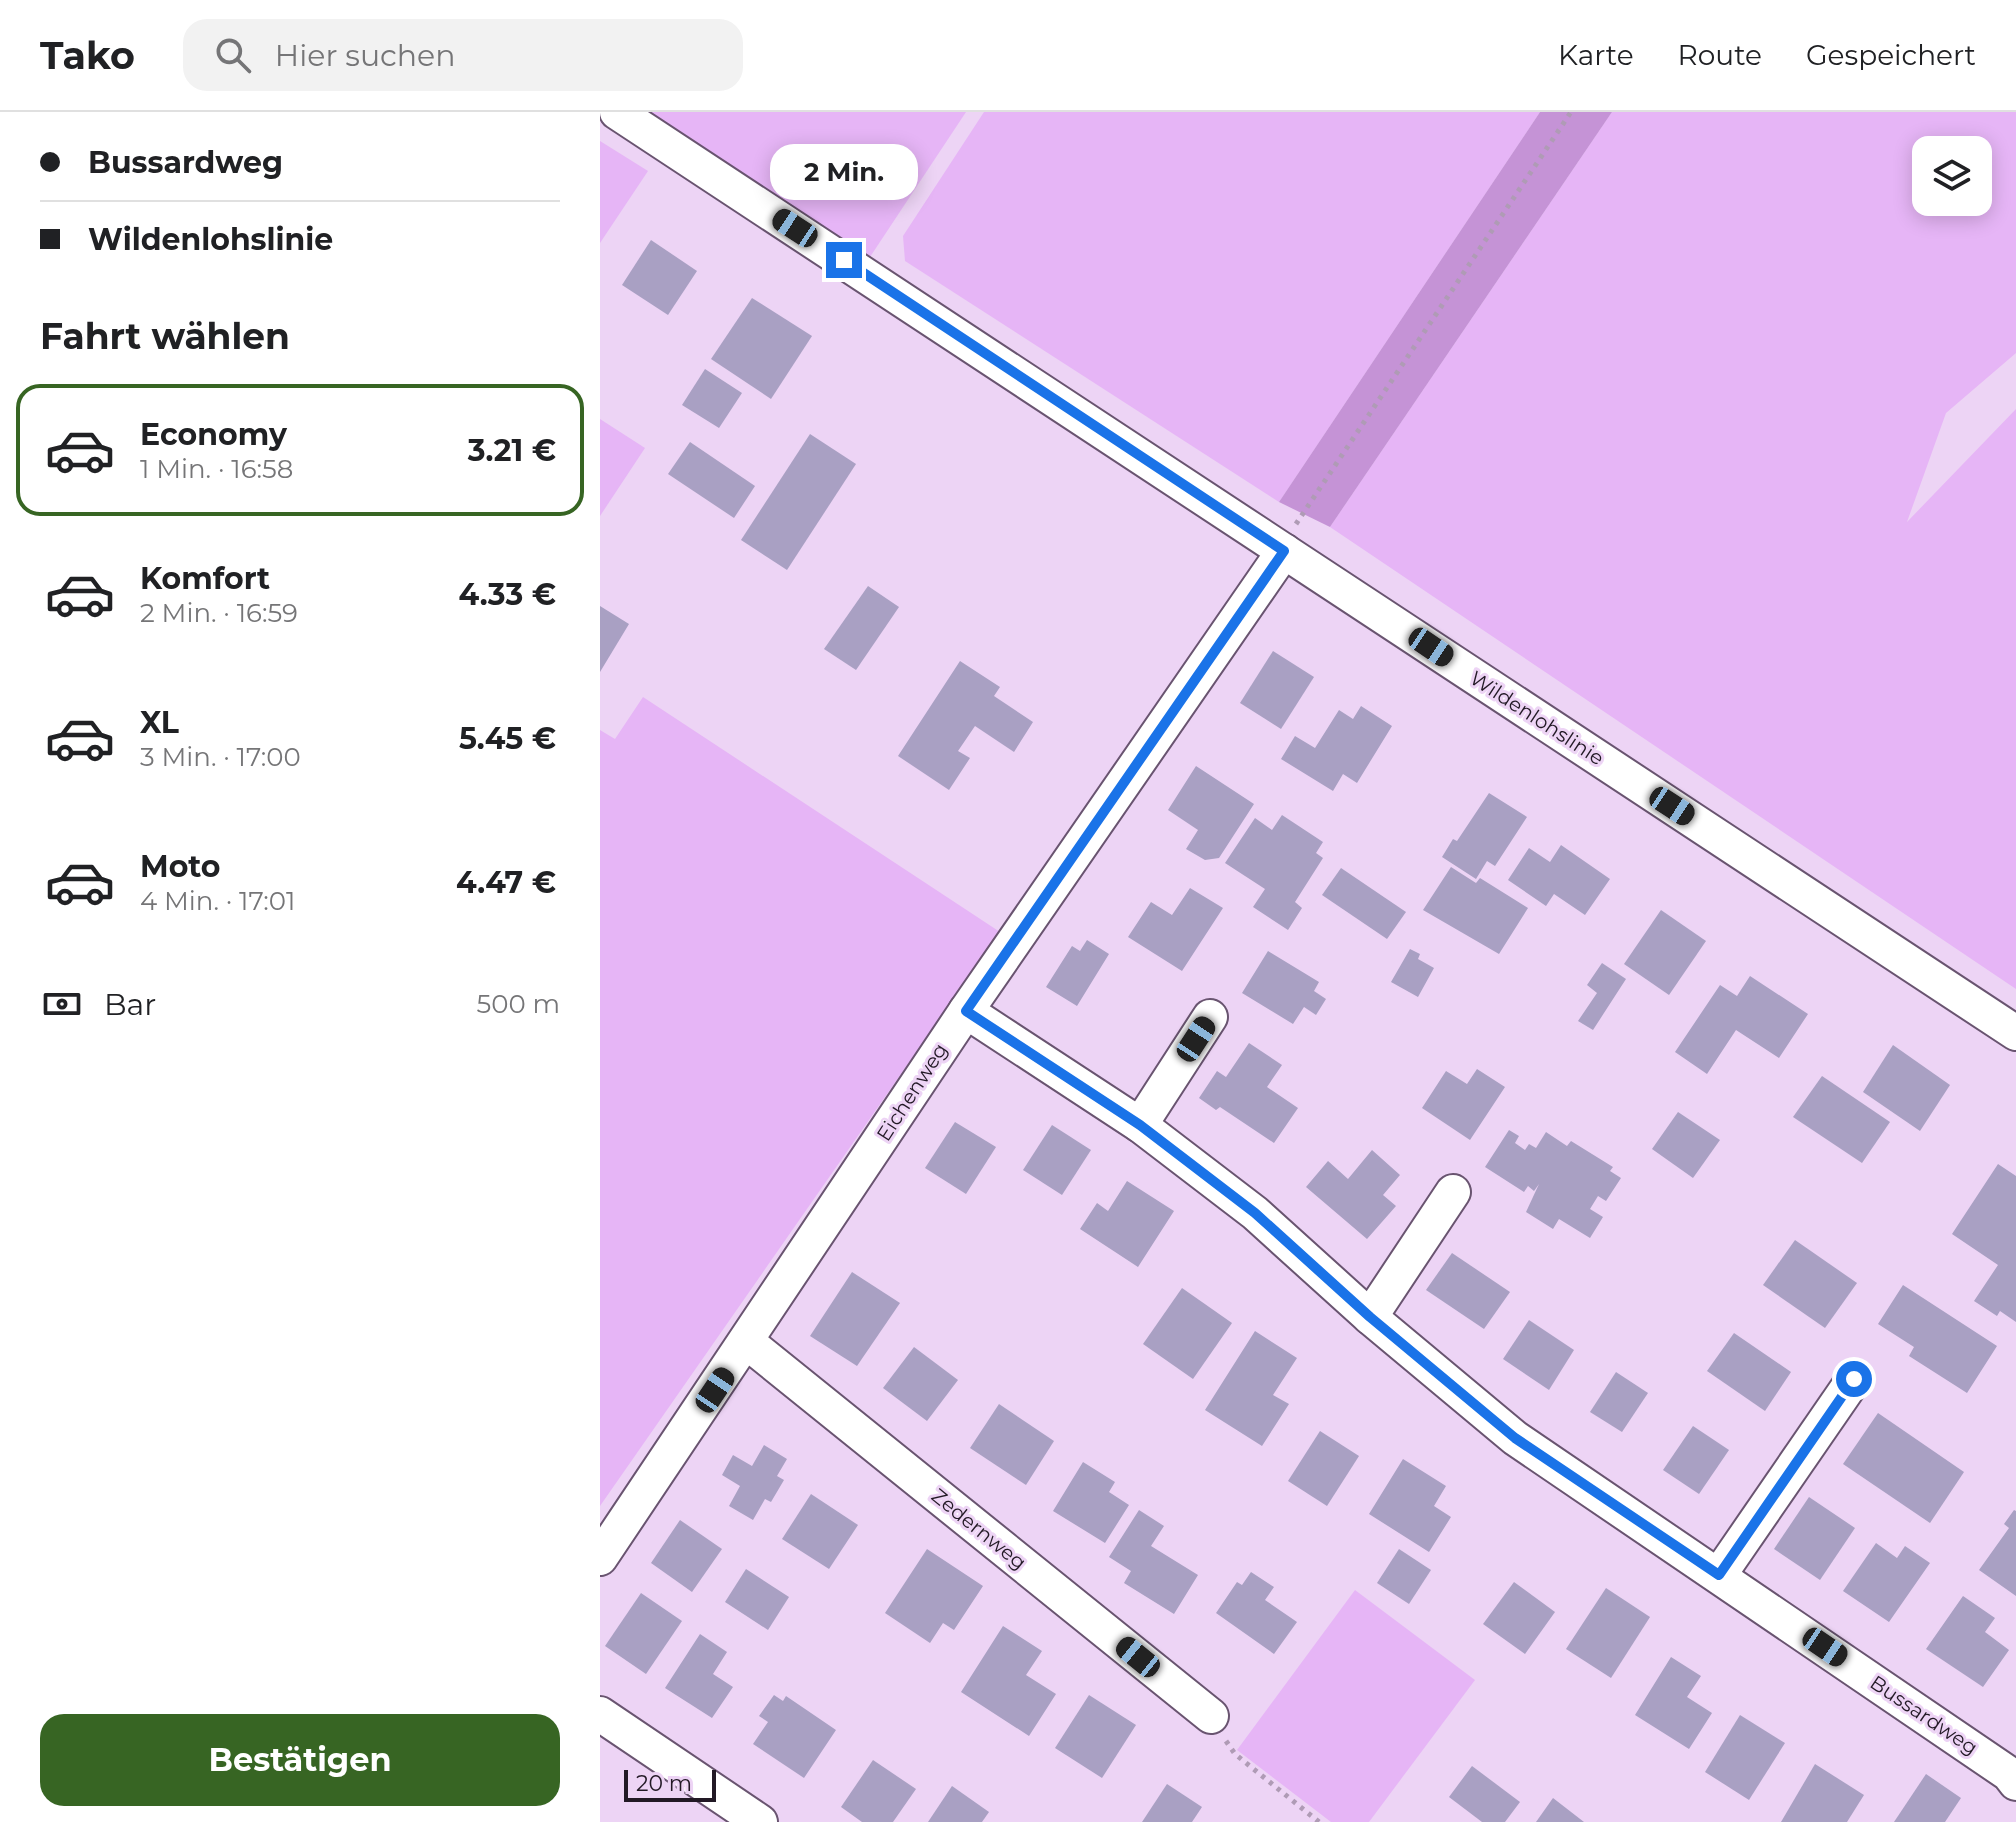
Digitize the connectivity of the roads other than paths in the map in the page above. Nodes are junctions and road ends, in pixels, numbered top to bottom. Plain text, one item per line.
1 (617, 112) edge
2 (1282, 549) junction
3 (966, 1011) junction
4 (1210, 1017) dead end
5 (2016, 1033) edge
6 (1140, 1125) junction
7 (1453, 1192) dead end
8 (1370, 1317) junction
9 (747, 1342) junction
10 (1854, 1379) dead end
11 (600, 1558) edge
12 (1719, 1575) junction
13 (600, 1714) edge
14 (1211, 1716) road end
15 (2014, 1773) edge
16 (760, 1822) edge

1 - 2 street, Wildenlohslinie
2 - 3 street, Eichenweg
2 - 5 street, Wildenlohslinie
3 - 6 street, Bussardweg
3 - 9 street, Eichenweg
4 - 6 street
6 - 8 street, Bussardweg
7 - 8 street
8 - 12 street, Bussardweg
9 - 11 street, Eichenweg
9 - 14 street, Zedernweg
10 - 12 street
12 - 15 street, Bussardweg
13 - 16 street

